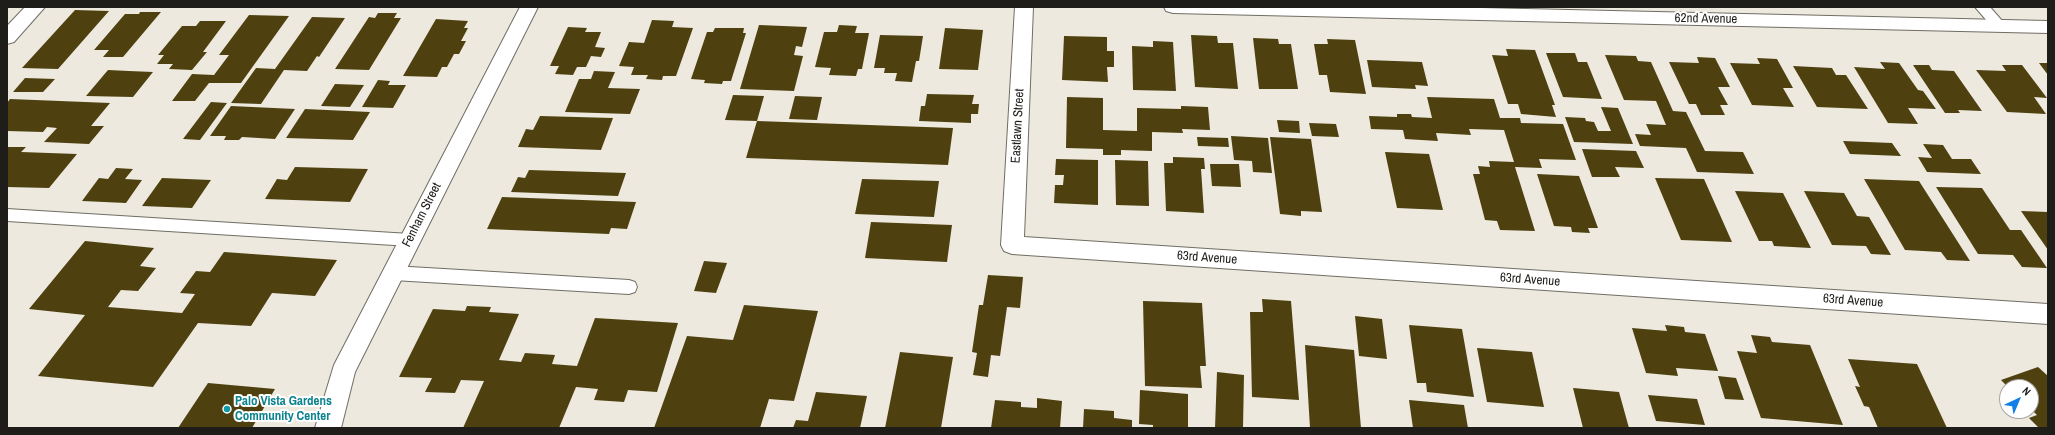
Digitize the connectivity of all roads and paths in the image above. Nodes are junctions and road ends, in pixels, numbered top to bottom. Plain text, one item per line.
1 (36, 7) edge
2 (529, 7) edge
3 (1024, 7) edge
4 (1173, 7) edge
5 (1982, 7) edge
6 (1999, 26) junction
7 (2048, 27) edge
8 (7, 38) edge
9 (7, 215) edge
10 (410, 240) junction
11 (1012, 245) joint
12 (393, 272) junction
13 (629, 287) dead end
14 (2048, 314) edge
15 (328, 428) edge

1 - 8 street
2 - 10 street, Fenham Street
3 - 11 street, Eastlawn Street
4 - 6 street, 62nd Avenue
5 - 6 lane
6 - 7 street, 62nd Avenue
9 - 10 lane
10 - 12 street, Fenham Street
11 - 14 street, 63rd Avenue
12 - 13 lane
12 - 15 street, Fenham Street

